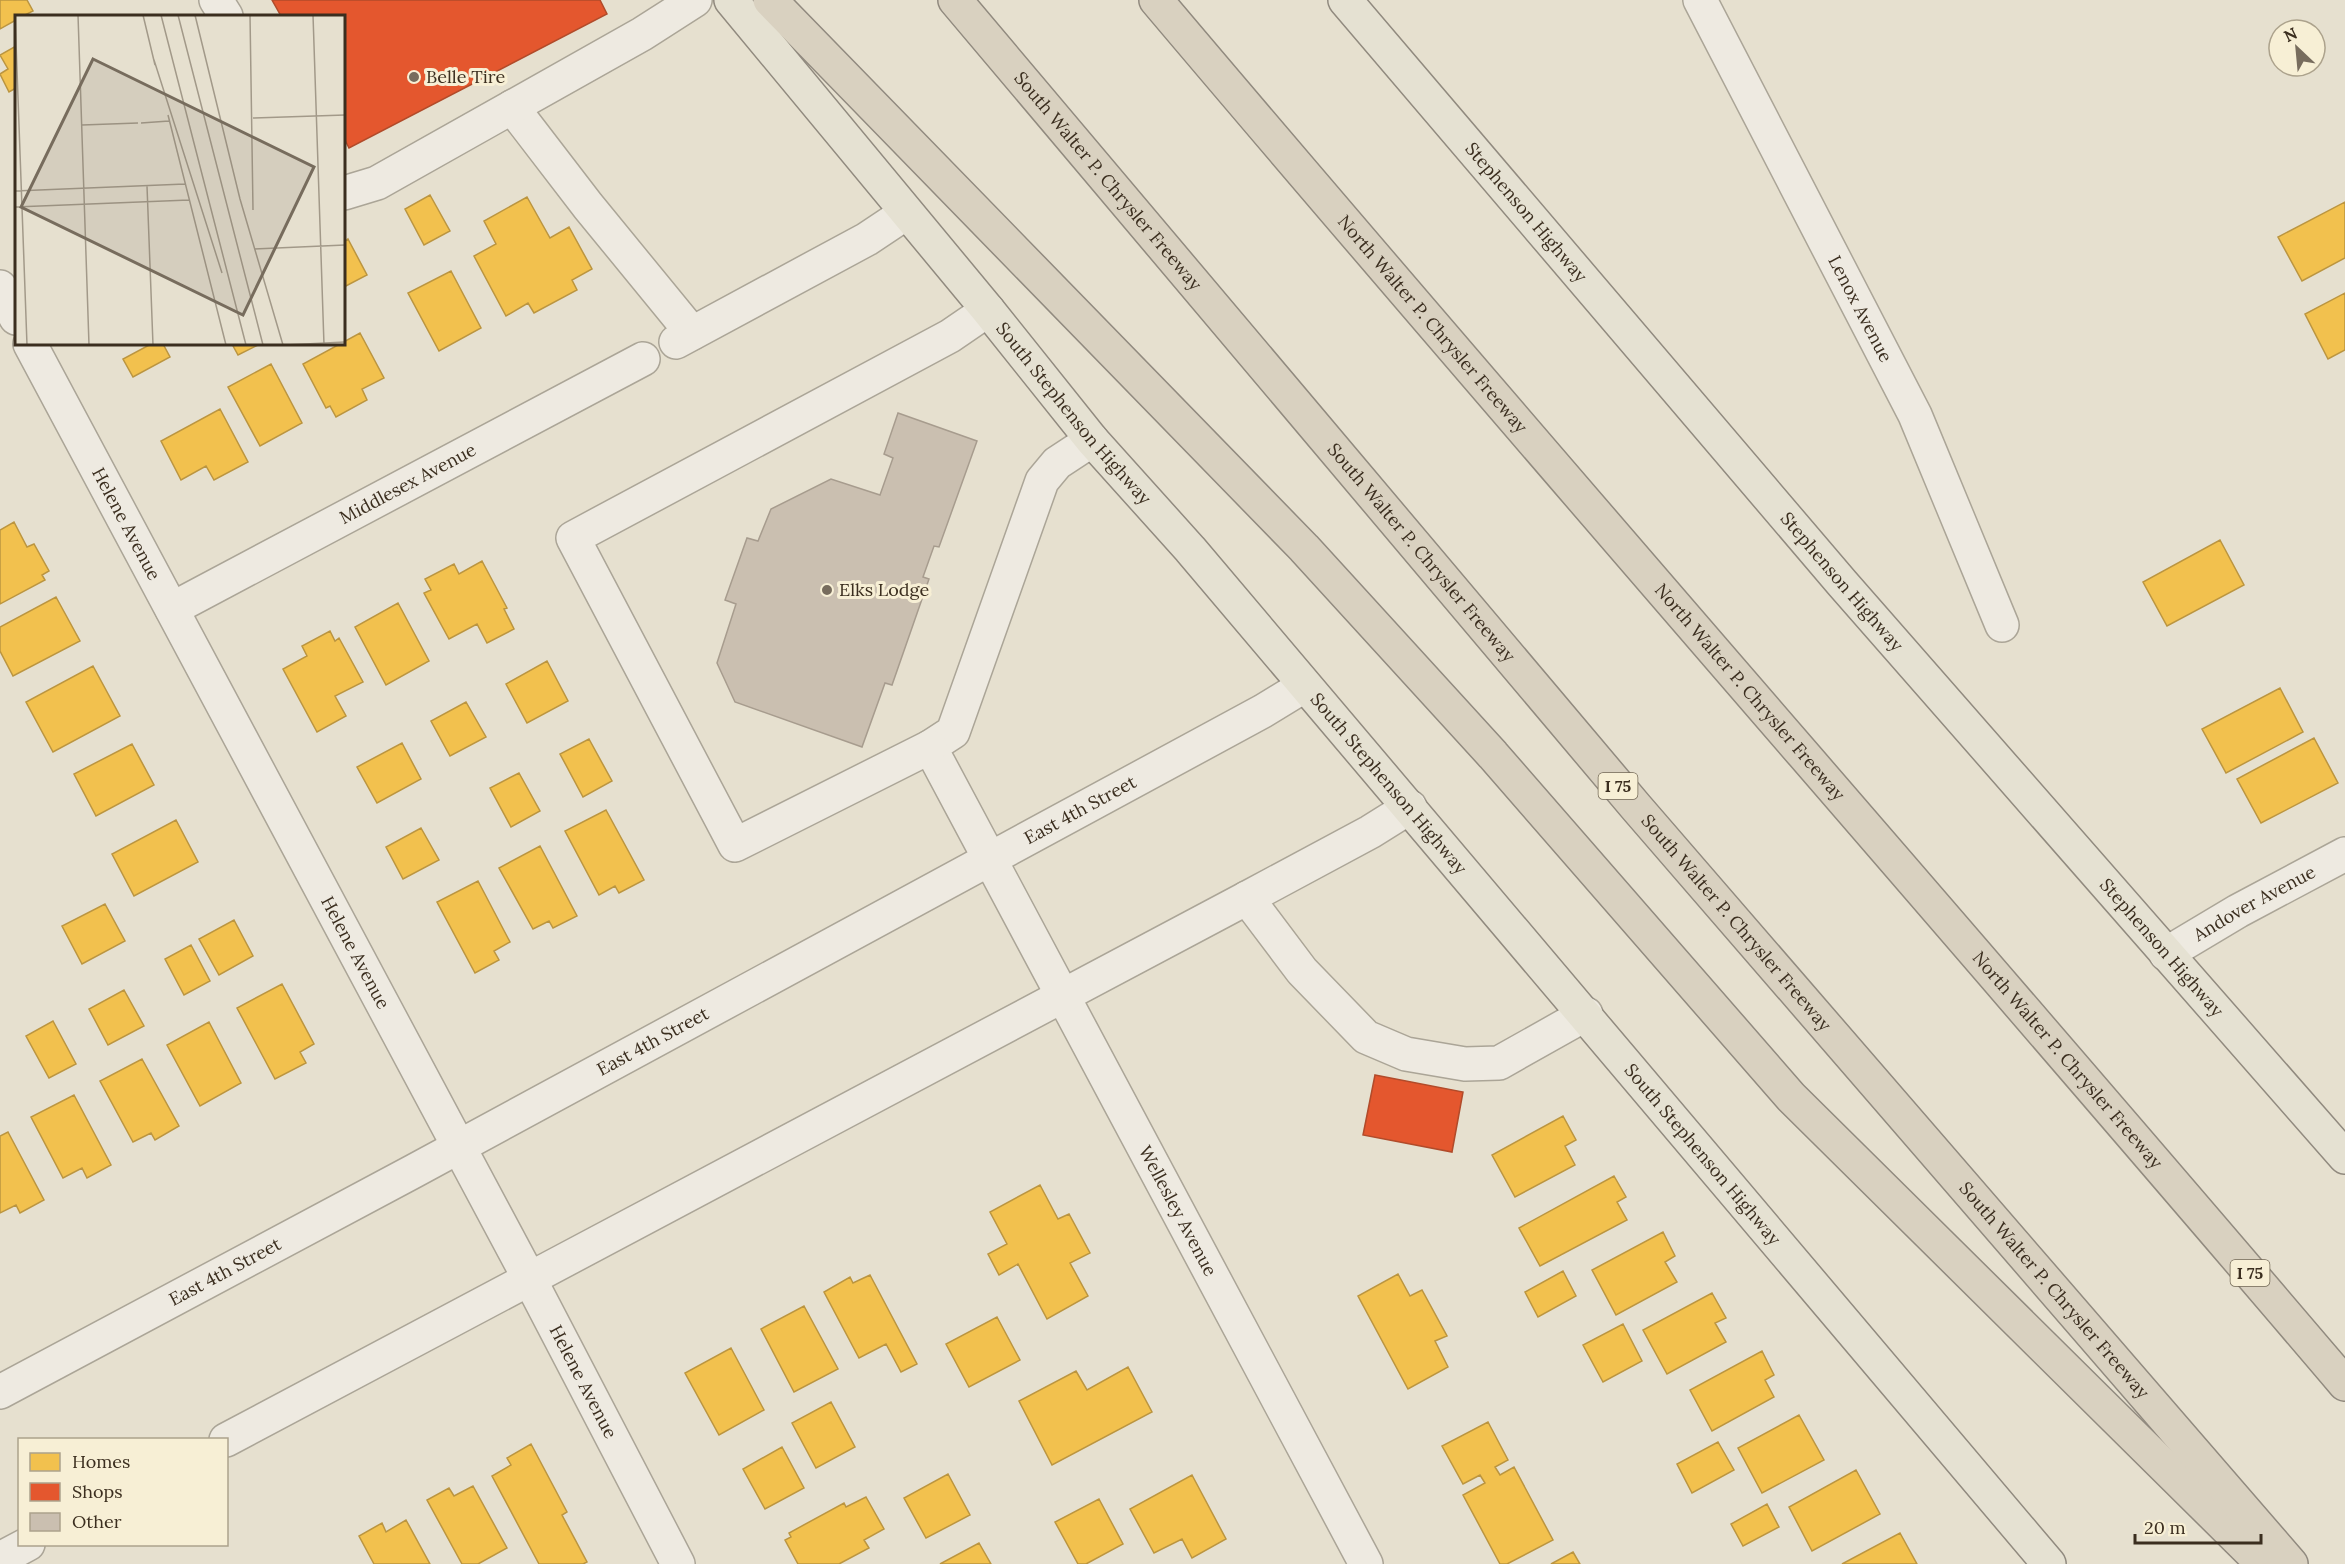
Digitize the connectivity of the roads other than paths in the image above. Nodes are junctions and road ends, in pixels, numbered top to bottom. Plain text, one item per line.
1 (216, 0) edge
2 (694, 0) edge
3 (731, 0) edge
4 (770, 0) edge
5 (955, 0) edge
6 (1156, 0) edge
7 (1345, 0) edge
8 (1700, 0) edge
9 (225, 15) edge
10 (512, 107) junction
11 (345, 193) edge
12 (906, 213) junction
13 (0, 287) edge
14 (988, 310) junction
15 (15, 316) edge
16 (31, 345) edge
17 (643, 358) dead end
18 (1092, 440) junction
19 (172, 609) junction
20 (2002, 625) dead end
21 (1304, 686) junction
22 (930, 747) junction
23 (1410, 807) junction
24 (2345, 854) edge
25 (989, 860) junction
26 (1247, 898) junction
27 (2166, 954) junction
28 (1062, 994) junction
29 (1586, 1014) junction
30 (458, 1147) junction
31 (2345, 1157) edge
32 (529, 1278) junction
33 (2345, 1384) edge
34 (0, 1392) edge
35 (228, 1439) edge
36 (678, 1564) edge
37 (1366, 1564) edge
38 (2049, 1564) edge
39 (2263, 1564) edge
40 (2291, 1564) edge

1 - 9 street
2 - 10 street
3 - 12 main road, South Stephenson Highway
4 - 39 highway
5 - 40 highway, South Walter P. Chrysler Freeway / I 75
6 - 33 highway, North Walter P. Chrysler Freeway / I 75
7 - 27 main road, Stephenson Highway
8 - 20 street, Lenox Avenue
10 - 11 street
10 - 12 street
12 - 14 main road, South Stephenson Highway
13 - 15 street
14 - 18 main road, South Stephenson Highway
14 - 22 street
16 - 19 street, Helene Avenue
17 - 19 street, Middlesex Avenue
18 - 21 main road, South Stephenson Highway
18 - 22 street
19 - 30 street, Helene Avenue
21 - 23 main road, South Stephenson Highway
21 - 25 street, East 4th Street
22 - 25 street, Wellesley Avenue
23 - 26 street
23 - 29 main road, South Stephenson Highway
24 - 27 street, Andover Avenue
25 - 28 street, Wellesley Avenue
25 - 30 street, East 4th Street
26 - 28 street
26 - 29 street
27 - 31 main road, Stephenson Highway
28 - 32 street
28 - 37 street, Wellesley Avenue
29 - 38 main road, South Stephenson Highway
30 - 32 street, Helene Avenue
30 - 34 street, East 4th Street
32 - 35 street
32 - 36 street, Helene Avenue

